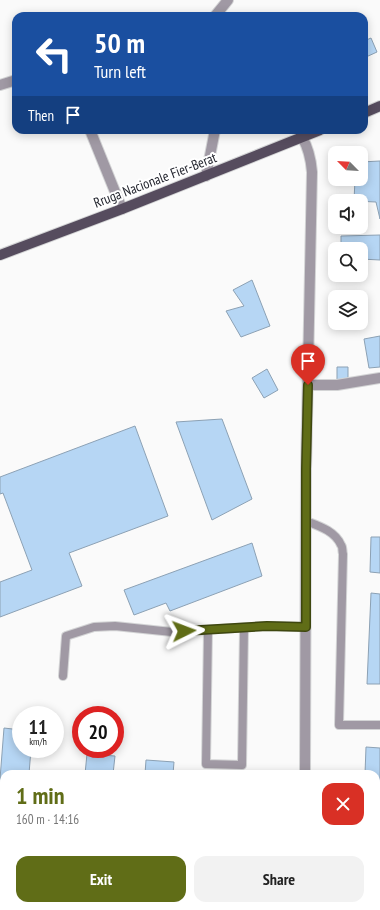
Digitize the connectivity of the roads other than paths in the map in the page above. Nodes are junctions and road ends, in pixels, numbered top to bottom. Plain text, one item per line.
1 (228, 0) edge
2 (218, 12) edge
3 (12, 81) edge
4 (0, 85) edge
5 (380, 106) edge
6 (368, 110) edge
7 (92, 134) edge
8 (216, 134) edge
9 (301, 134) edge
10 (206, 176) junction
11 (122, 209) junction
12 (0, 255) edge
13 (380, 378) edge
14 (308, 385) junction
15 (306, 521) junction
16 (306, 627) junction
17 (244, 628) junction
18 (208, 630) junction
19 (63, 676) dead end
20 (380, 725) edge
21 (305, 770) edge

1 - 2 street
3 - 4 street
5 - 6 main road
7 - 11 street
8 - 10 street
9 - 10 main road, Rruga Nacionale Fier-Berat
9 - 14 street
10 - 11 main road, Rruga Nacionale Fier-Berat
11 - 12 main road, Rruga Nacionale Fier-Berat
13 - 14 street
14 - 15 street
15 - 16 street
15 - 20 lane
16 - 17 lane
16 - 21 street
17 - 18 lane
17 - 18 lane
18 - 19 lane

